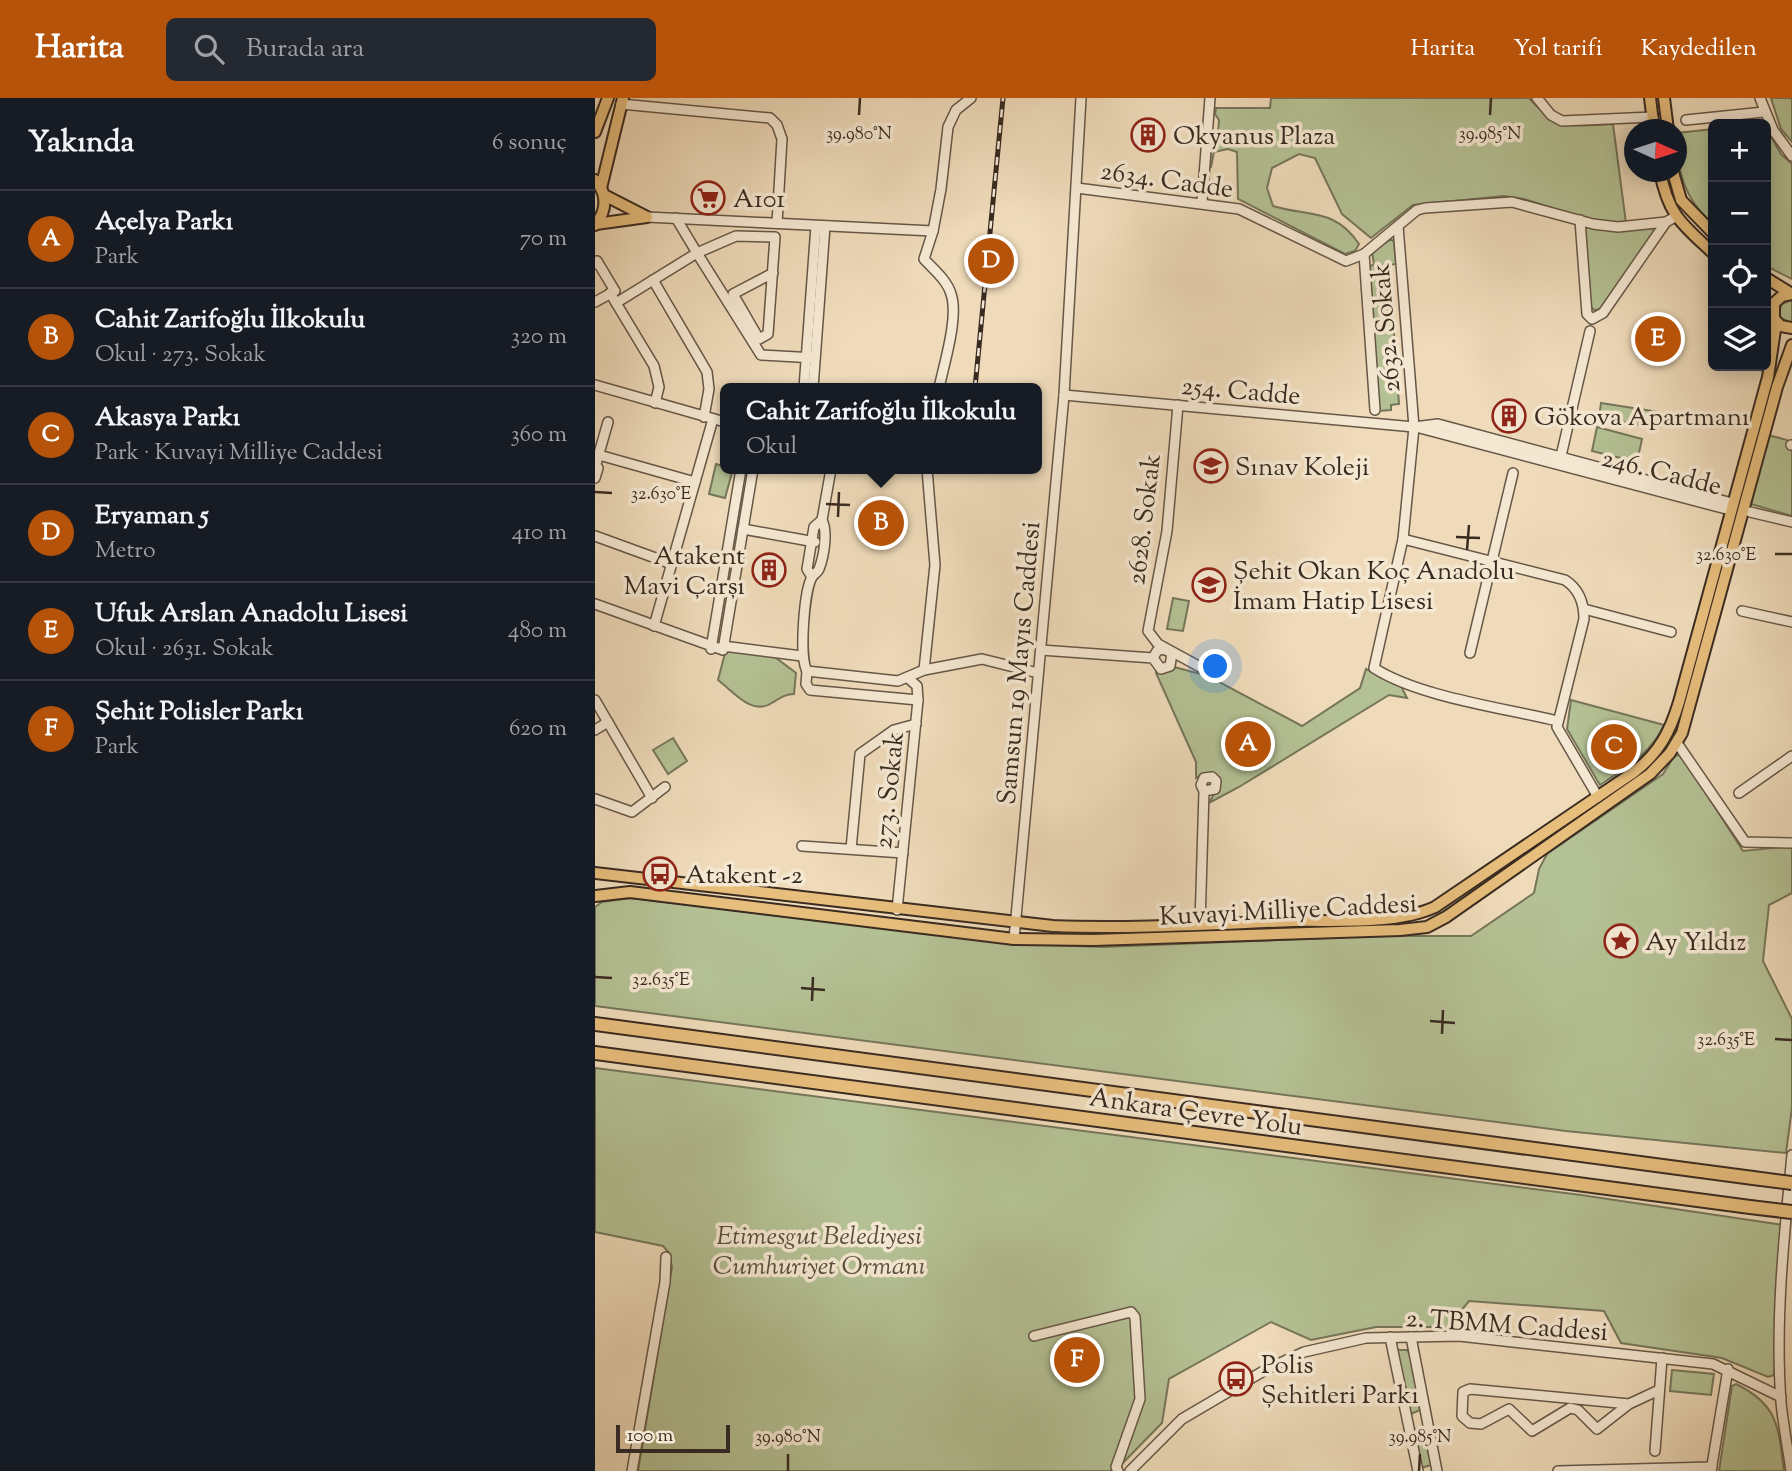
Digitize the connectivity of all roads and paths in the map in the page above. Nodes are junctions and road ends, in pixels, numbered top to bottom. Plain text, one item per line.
1 (608, 98) edge
2 (971, 98) edge
3 (1081, 98) edge
4 (1210, 98) edge
5 (1537, 98) edge
6 (1650, 98) edge
7 (1664, 98) edge
8 (1760, 98) edge
9 (622, 101) edge
10 (1764, 112) junction
11 (1653, 117) joint
12 (1667, 119) edge
13 (1687, 120) edge
14 (595, 132) edge
15 (1792, 156) edge
16 (1662, 182) edge
17 (1676, 182) edge
18 (600, 188) edge
19 (1077, 188) junction
20 (1202, 202) junction
21 (647, 216) junction
22 (676, 218) junction
23 (1580, 220) junction
24 (1671, 220) junction
25 (777, 223) junction
26 (596, 225) edge
27 (820, 226) junction
28 (1398, 226) junction
29 (1708, 228) edge
30 (933, 231) junction
31 (1708, 249) edge
32 (697, 253) junction
33 (1364, 254) junction
34 (595, 264) edge
35 (773, 273) junction
36 (653, 280) junction
37 (1771, 281) edge
38 (610, 293) junction
39 (1792, 294) edge
40 (595, 302) edge
41 (616, 303) junction
42 (1771, 315) edge
43 (1775, 321) junction
44 (1792, 328) edge
45 (1590, 331) dead end
46 (1792, 345) edge
47 (811, 358) junction
48 (805, 383) edge
49 (813, 383) edge
50 (940, 383) edge
51 (595, 385) edge
52 (1064, 395) junction
53 (655, 402) junction
54 (1178, 405) junction
55 (1375, 410) dead end
56 (708, 418) junction
57 (720, 421) edge
58 (608, 422) dead end
59 (1415, 427) junction
60 (1561, 456) junction
61 (597, 461) edge
62 (1513, 473) dead end
63 (740, 474) edge
64 (752, 474) edge
65 (830, 474) edge
66 (927, 474) edge
67 (595, 478) edge
68 (695, 482) junction
69 (1740, 509) junction
70 (822, 520) junction
71 (1792, 522) edge
72 (743, 529) junction
73 (595, 536) edge
74 (1403, 539) junction
75 (812, 541) junction
76 (824, 543) junction
77 (1492, 561) junction
78 (672, 564) junction
79 (812, 577) junction
80 (595, 604) edge
81 (1584, 609) junction
82 (1742, 611) dead end
83 (1792, 622) edge
84 (654, 626) junction
85 (1671, 632) dead end
86 (723, 648) junction
87 (711, 649) junction
88 (1041, 650) junction
89 (1169, 651) junction
90 (1470, 653) dead end
91 (802, 656) junction
92 (1153, 659) junction
93 (924, 670) junction
94 (807, 671) junction
95 (1038, 673) junction
96 (1213, 674) dead end
97 (908, 678) junction
98 (595, 700) edge
99 (918, 700) junction
100 (1557, 720) junction
101 (608, 722) junction
102 (916, 724) junction
103 (595, 730) edge
104 (1677, 743) junction
105 (1792, 756) edge
106 (665, 787) dead end
107 (1204, 791) dead end
108 (1739, 793) dead end
109 (1598, 797) junction
110 (652, 798) junction
111 (595, 799) edge
112 (1792, 843) edge
113 (802, 846) dead end
114 (851, 849) junction
115 (903, 853) junction
116 (1506, 859) junction
117 (1513, 870) junction
118 (595, 873) edge
119 (595, 896) edge
120 (897, 910) junction
121 (1016, 924) junction
122 (1200, 924) junction
123 (1014, 939) junction
124 (595, 1024) edge
125 (595, 1053) edge
126 (1792, 1155) edge
127 (1792, 1182) edge
128 (1792, 1212) edge
129 (666, 1257) dead end
130 (1034, 1336) dead end
131 (1390, 1337) junction
132 (1411, 1337) junction
133 (1662, 1358) junction
134 (1728, 1369) junction
135 (1659, 1390) junction
136 (1781, 1397) junction
137 (1629, 1404) junction
138 (1789, 1432) edge
139 (1655, 1451) dead end
140 (1712, 1469) edge
141 (1133, 1470) edge
142 (632, 1471) edge
143 (1118, 1471) edge
144 (1418, 1471) edge
145 (1437, 1471) edge
146 (1559, 1471) edge
147 (1581, 1471) edge
148 (1791, 1471) edge

1 - 14 main road
2 - 30 street
3 - 19 street, Samsun 19 Mayıs Caddesi
4 - 20 street
5 - 11 street
6 - 11 main road
7 - 12 main road
8 - 10 street
9 - 18 main road
9 - 25 street
10 - 13 street
10 - 15 street
16 - 24 main road
17 - 29 main road
18 - 21 main road
18 - 26 main road
19 - 20 street, 2634. Cadde
19 - 52 street, Samsun 19 Mayıs Caddesi
20 - 33 street, 2634. Cadde
21 - 22 street
21 - 26 main road
22 - 25 street
22 - 32 street
23 - 24 street, 2632. Sokak
23 - 24 street
23 - 28 street, 2632. Sokak
24 - 31 main road
25 - 27 street
27 - 30 street
27 - 47 street
28 - 33 street, 2632. Sokak
28 - 59 street, 2632. Sokak
30 - 50 street
32 - 35 street
32 - 36 street
32 - 47 street
33 - 55 street
34 - 38 street
35 - 35 street
36 - 41 street
36 - 56 street
37 - 39 main road
38 - 40 street
38 - 41 street
39 - 43 main road
41 - 53 street
42 - 43 main road
43 - 44 main road
43 - 69 main road, Kuvayi Milliye Caddesi
45 - 60 street
46 - 69 main road, Kuvayi Milliye Caddesi
47 - 48 street
47 - 49 street
51 - 53 street
52 - 54 street, 254. Cadde
52 - 88 street, Samsun 19 Mayıs Caddesi
53 - 56 street
54 - 59 street, 254. Cadde
54 - 89 street, 2628. Sokak
56 - 57 street
56 - 68 street
58 - 61 street
59 - 60 street, 246. Cadde
59 - 69 street, 246. Cadde
59 - 74 street, 2632. Sokak
60 - 69 street, 246. Cadde
61 - 67 street
61 - 68 street
62 - 77 street
63 - 87 street
64 - 72 street
65 - 70 street
66 - 93 street
68 - 78 street
69 - 71 street
69 - 104 main road, Kuvayi Milliye Caddesi
69 - 109 main road, Kuvayi Milliye Caddesi
70 - 75 street
70 - 76 street
72 - 75 street
72 - 86 street
73 - 78 street
74 - 77 street
74 - 100 street, 2632. Sokak
75 - 76 street
75 - 79 street
76 - 79 street
77 - 81 street
77 - 90 street
78 - 84 street
79 - 91 street
80 - 84 street
81 - 85 street
81 - 100 street
82 - 83 street
84 - 87 street
86 - 87 street
86 - 91 street
88 - 92 street
88 - 95 street, Samsun 19 Mayıs Caddesi
89 - 92 street
89 - 92 street
89 - 96 street
91 - 94 street
93 - 95 street
93 - 97 street
94 - 97 street
94 - 99 street
95 - 121 street, Samsun 19 Mayıs Caddesi
97 - 99 street, 273. Sokak
98 - 101 street
99 - 102 street, 273. Sokak
100 - 109 street
101 - 103 street
101 - 110 street
102 - 114 street
102 - 115 street, 273. Sokak
104 - 112 street
104 - 117 main road, Kuvayi Milliye Caddesi
105 - 108 street
106 - 110 street
107 - 122 street
109 - 116 main road, Kuvayi Milliye Caddesi
110 - 111 street
113 - 114 street
114 - 115 street
115 - 120 street, 273. Sokak
116 - 117 main road
116 - 122 main road, Kuvayi Milliye Caddesi
117 - 123 main road, Kuvayi Milliye Caddesi
118 - 120 main road, Kuvayi Milliye Caddesi
119 - 123 main road, Kuvayi Milliye Caddesi
120 - 121 main road, Kuvayi Milliye Caddesi
121 - 122 main road, Kuvayi Milliye Caddesi
121 - 123 street, Samsun 19 Mayıs Caddesi
124 - 127 highway, Ankara Çevre Yolu, bridge
125 - 128 highway, Ankara Çevre Yolu, bridge
126 - 136 street
129 - 142 street
130 - 143 street
131 - 132 street, 2. TBMM Caddesi
131 - 141 street, 2. TBMM Caddesi
131 - 144 street
132 - 133 street, 2. TBMM Caddesi
132 - 145 street
133 - 134 street, 2. TBMM Caddesi
133 - 135 street
134 - 136 street, 2. TBMM Caddesi
134 - 140 street
135 - 137 street
135 - 139 street
136 - 138 street
137 - 137 street
138 - 148 street
140 - 147 street
146 - 147 street

